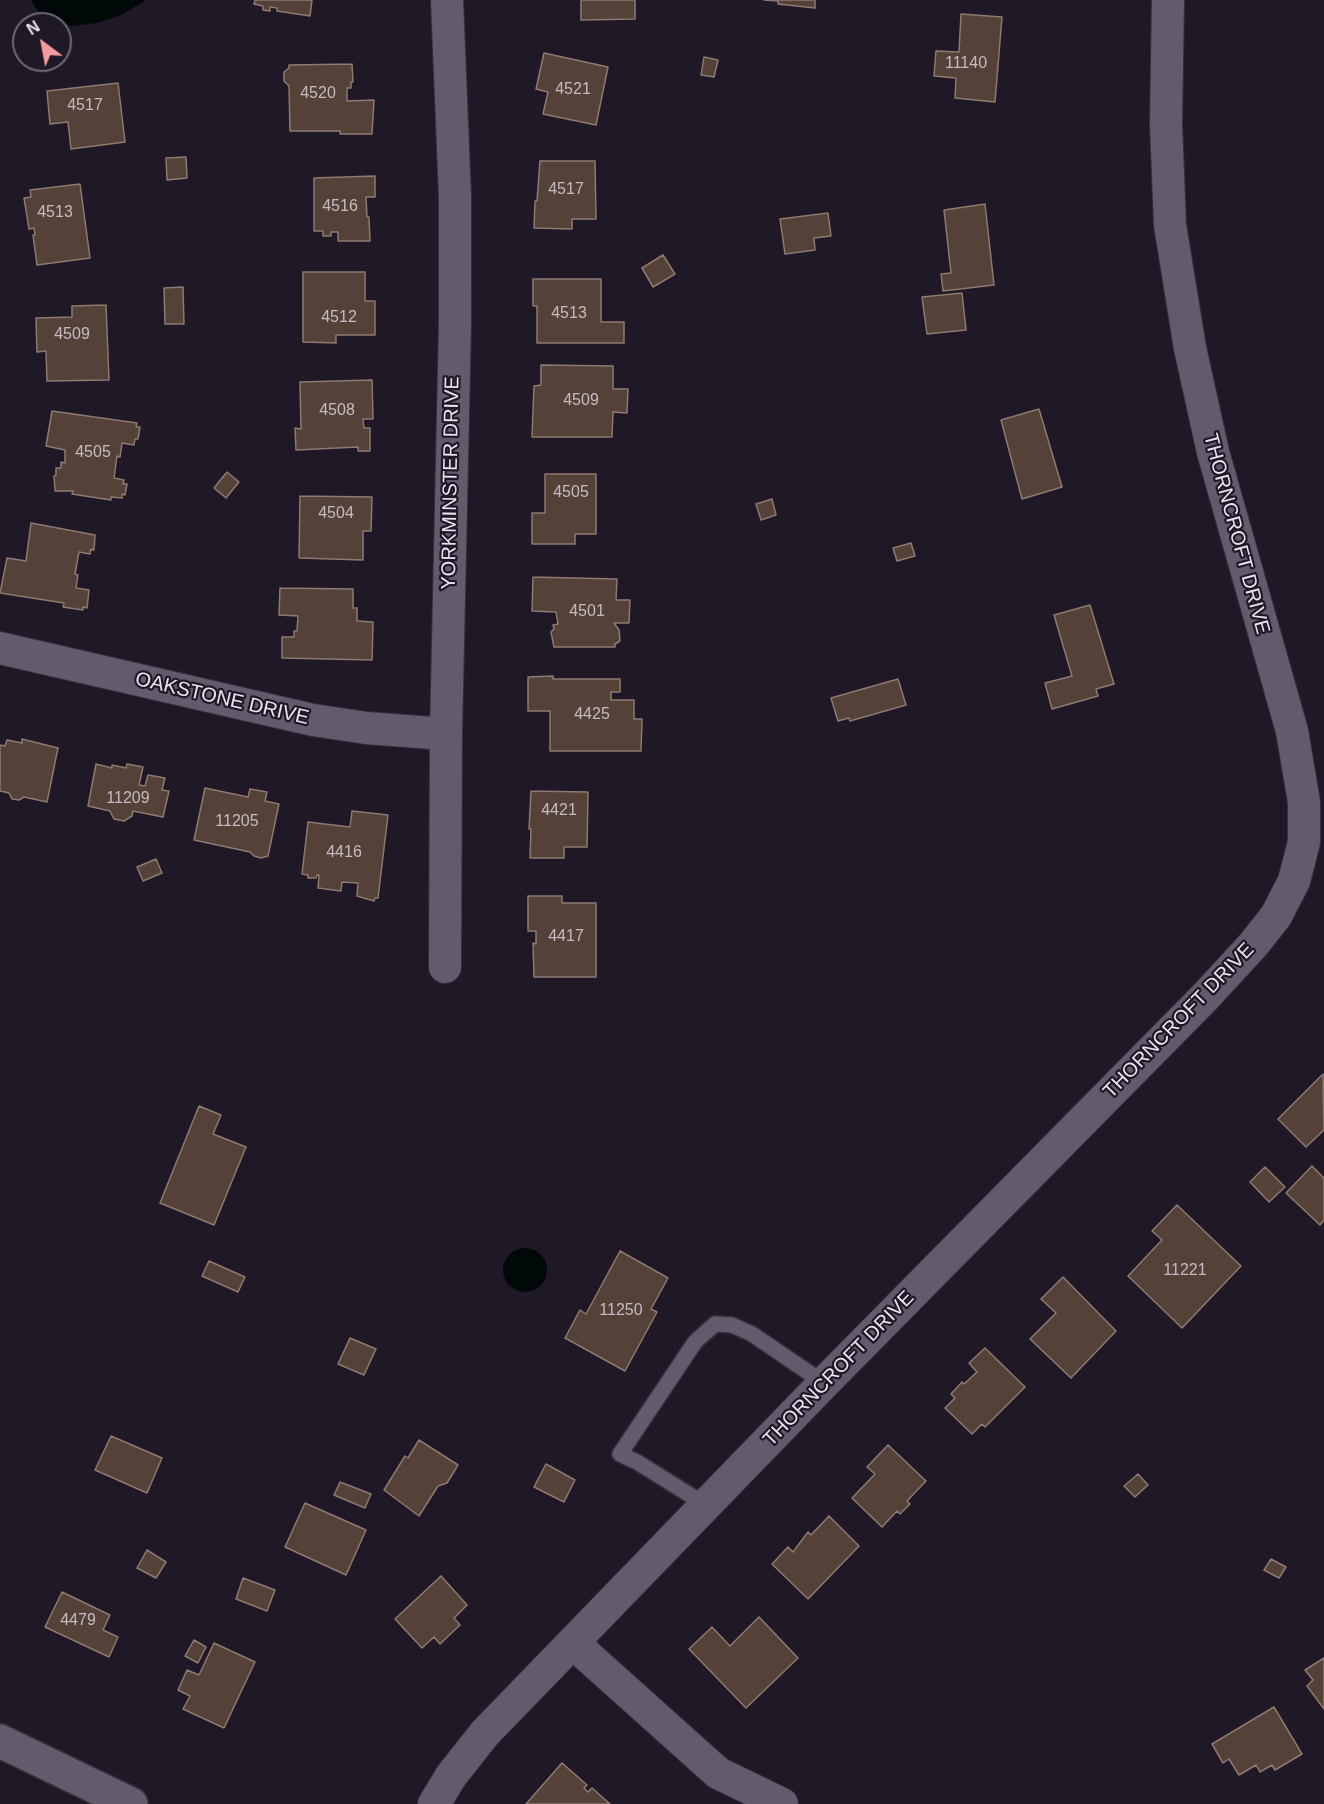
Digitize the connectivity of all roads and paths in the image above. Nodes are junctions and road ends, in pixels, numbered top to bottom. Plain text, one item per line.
1 (447, 0) edge
2 (1168, 0) edge
3 (0, 648) edge
4 (447, 734) junction
5 (445, 967) dead end
6 (824, 1383) junction
7 (706, 1505) junction
8 (573, 1643) junction
9 (0, 1741) edge
10 (131, 1804) edge
11 (434, 1804) edge
12 (782, 1804) edge

1 - 4 street, YORKMINSTER DRIVE
2 - 6 street, THORNCROFT DRIVE
3 - 4 street, OAKSTONE DRIVE
4 - 5 street, YORKMINSTER DRIVE
6 - 7 street, THORNCROFT DRIVE
6 - 7 lane
7 - 8 street, THORNCROFT DRIVE
8 - 11 street, THORNCROFT DRIVE
8 - 12 street
9 - 10 street

